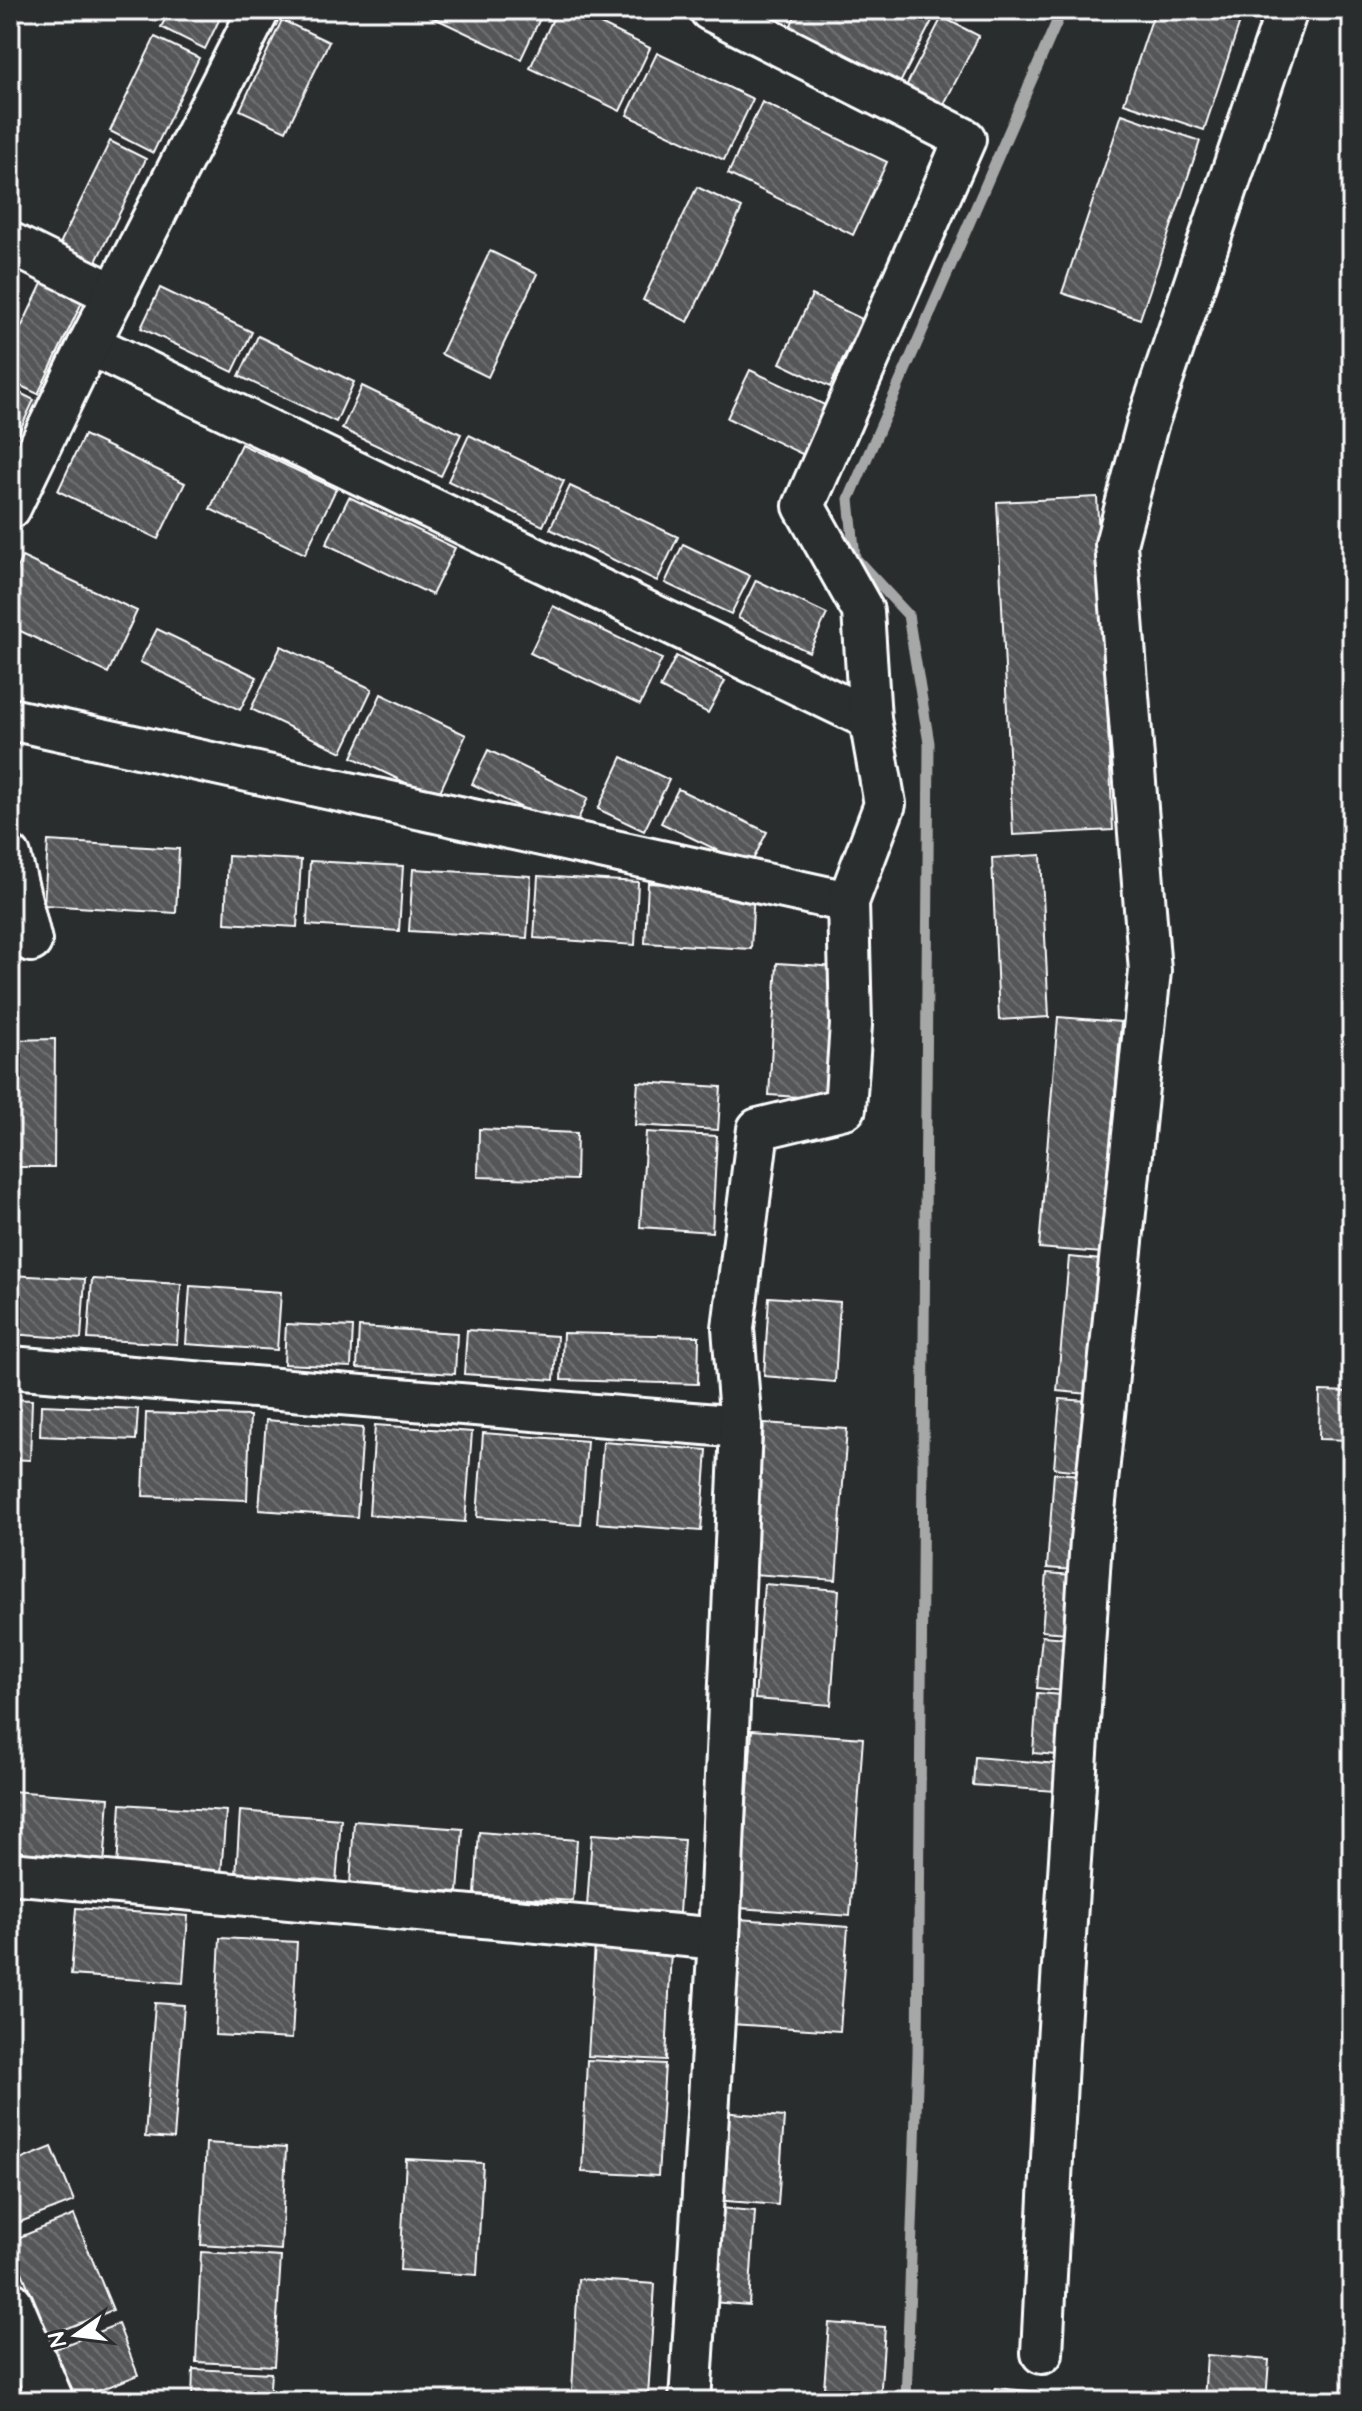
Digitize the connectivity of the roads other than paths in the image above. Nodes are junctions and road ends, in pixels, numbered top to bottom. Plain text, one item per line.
1 (259, 10) edge
2 (710, 10) edge
3 (1287, 10) edge
4 (10, 243) edge
5 (115, 295) junction
6 (89, 344) junction
7 (10, 508) edge
8 (10, 719) edge
9 (870, 719) junction
10 (10, 856) edge
11 (848, 902) junction
12 (31, 941) dead end
13 (10, 1367) edge
14 (741, 1427) junction
15 (10, 1873) edge
16 (719, 1939) junction
17 (10, 2304) edge
18 (1042, 2353) dead end
19 (51, 2401) edge
20 (690, 2401) edge

1 - 5 street
2 - 9 street
3 - 18 street
4 - 5 street
5 - 6 street
6 - 7 street
6 - 9 street
8 - 11 street
9 - 11 street
10 - 12 street
11 - 14 street
13 - 14 street
14 - 16 street
15 - 16 street
16 - 20 street
17 - 19 street

